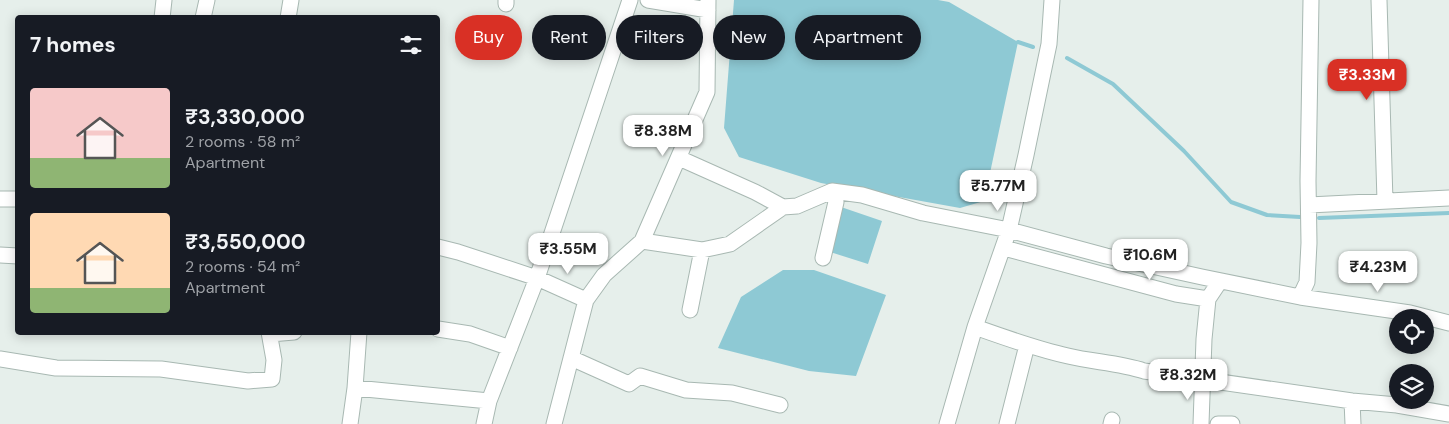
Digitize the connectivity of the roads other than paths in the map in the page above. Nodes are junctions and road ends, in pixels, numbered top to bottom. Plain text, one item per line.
1 (164, 0) edge
2 (207, 0) edge
3 (291, 0) edge
4 (630, 0) edge
5 (648, 0) edge
6 (1052, 0) edge
7 (1311, 0) edge
8 (1379, 0) edge
9 (708, 5) edge
10 (162, 15) edge
11 (204, 15) edge
12 (288, 15) edge
13 (679, 158) junction
14 (832, 191) junction
15 (1449, 198) edge
16 (15, 199) edge
17 (0, 200) edge
18 (1385, 201) junction
19 (1309, 204) junction
20 (783, 208) junction
21 (1009, 230) junction
22 (642, 241) junction
23 (440, 248) edge
24 (1004, 248) junction
25 (702, 250) junction
26 (0, 255) edge
27 (15, 256) edge
28 (823, 258) dead end
29 (537, 278) junction
30 (1220, 281) junction
31 (1300, 297) junction
32 (1208, 299) junction
33 (586, 300) junction
34 (690, 310) dead end
35 (1449, 323) edge
36 (975, 327) junction
37 (440, 329) edge
38 (270, 335) edge
39 (359, 335) edge
40 (1027, 346) junction
41 (510, 348) junction
42 (571, 358) junction
43 (0, 359) edge
44 (1204, 380) junction
45 (355, 388) junction
46 (489, 401) junction
47 (1352, 401) junction
48 (780, 405) dead end
49 (1449, 414) edge
50 (350, 424) edge
51 (484, 424) edge
52 (554, 424) edge
53 (947, 424) edge
54 (1007, 424) edge
55 (1201, 424) edge
56 (1218, 424) edge
57 (1232, 424) edge
58 (1352, 424) edge

1 - 10 street
2 - 11 street
3 - 12 street
4 - 29 street
5 - 9 street
6 - 21 street
7 - 19 street
8 - 18 street
9 - 13 street
13 - 20 street
13 - 22 street
14 - 20 street
14 - 21 street
14 - 28 street
15 - 18 street
16 - 17 street
18 - 19 street
19 - 31 street
20 - 25 street
21 - 24 street
21 - 30 street
22 - 25 street
22 - 33 street
23 - 29 street
24 - 32 street
24 - 36 street
25 - 34 street
26 - 27 street
29 - 33 street
29 - 41 street
30 - 31 street
30 - 32 street
31 - 35 street
32 - 44 street
33 - 42 street
36 - 40 street
36 - 53 street
37 - 41 street
38 - 43 street
39 - 45 street
40 - 44 street
40 - 54 street
41 - 46 street
42 - 48 street
42 - 52 street
44 - 47 street
44 - 55 street
45 - 46 street
45 - 50 street
46 - 51 street
47 - 49 street
47 - 58 street
56 - 57 street

